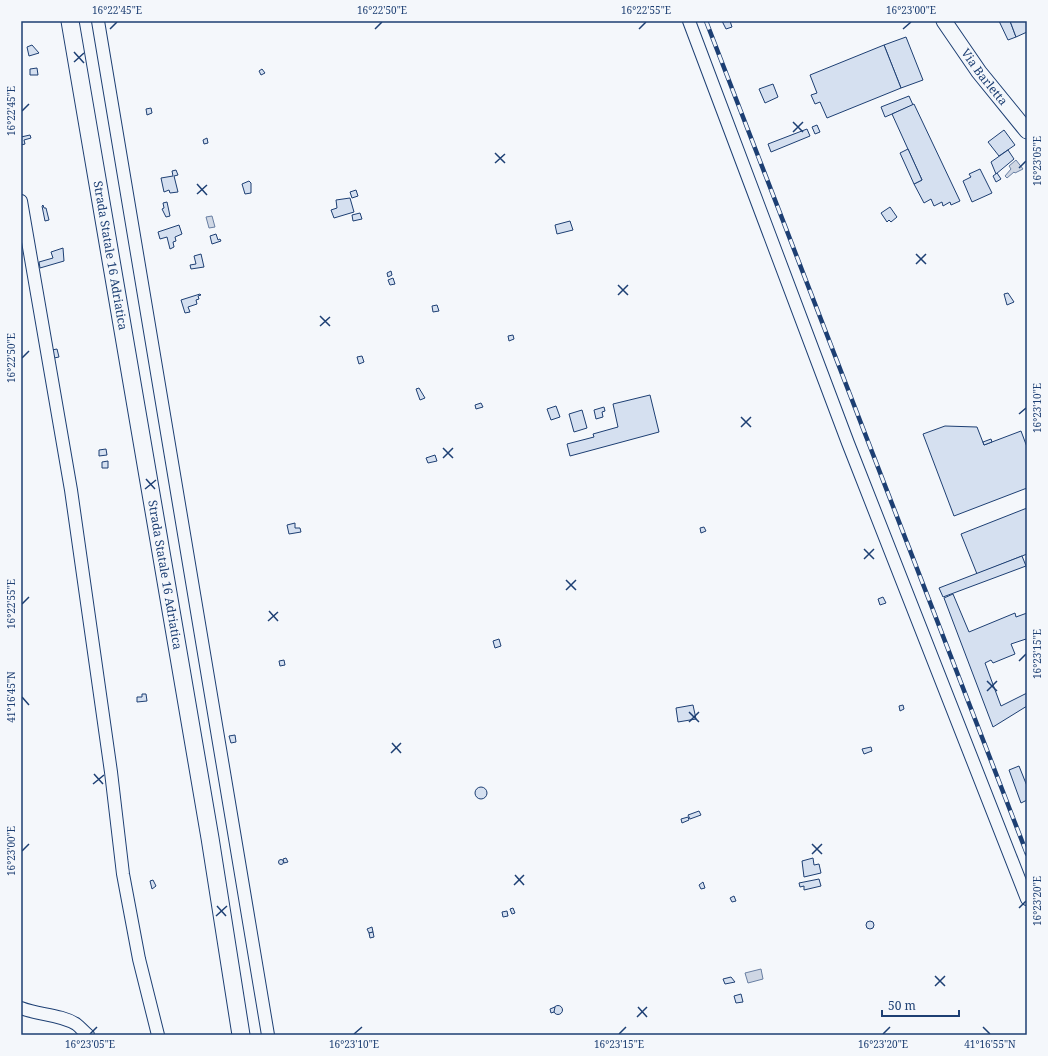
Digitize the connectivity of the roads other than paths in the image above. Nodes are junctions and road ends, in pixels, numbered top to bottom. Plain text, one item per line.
1 (70, 21) edge
2 (81, 21) edge
3 (98, 21) edge
4 (689, 21) edge
5 (944, 21) edge
6 (1027, 131) edge
7 (21, 201) edge
8 (1027, 899) edge
9 (21, 1008) edge
10 (88, 1035) edge
11 (158, 1035) edge
12 (241, 1035) edge
13 (250, 1035) edge
14 (268, 1035) edge

1 - 12 highway, Strada Statale 16 Adriatica
2 - 13 highway, Strada Statale 16 Adriatica
3 - 14 street
4 - 8 street
5 - 6 main road, Via Barletta
7 - 11 street
9 - 10 street

